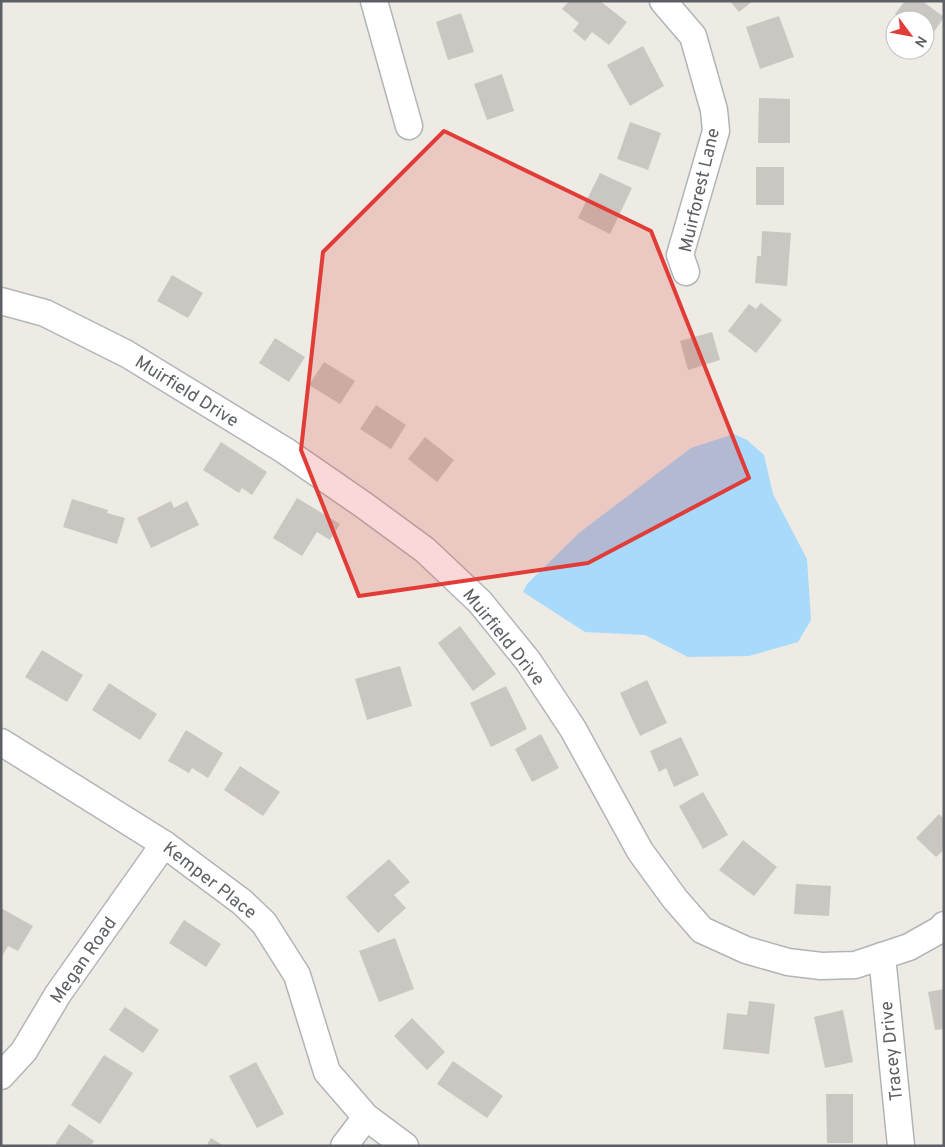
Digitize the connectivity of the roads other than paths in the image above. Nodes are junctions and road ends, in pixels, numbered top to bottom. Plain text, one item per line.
1 (374, 1) edge
2 (663, 1) edge
3 (409, 126) dead end
4 (686, 272) dead end
5 (1, 301) edge
6 (1, 742) edge
7 (164, 844) junction
8 (944, 925) edge
9 (882, 956) junction
10 (1, 1076) edge
11 (366, 1117) junction
12 (344, 1146) edge
13 (405, 1146) edge
14 (901, 1146) edge

1 - 3 street
2 - 4 street, Muirforest Lane
5 - 9 street, Muirfield Drive
6 - 7 street, Kemper Place
7 - 10 street, Megan Road
7 - 11 street, Kemper Place
8 - 9 street, Muirfield Drive
9 - 14 street, Tracey Drive
11 - 12 street
11 - 13 street, Kemper Place

